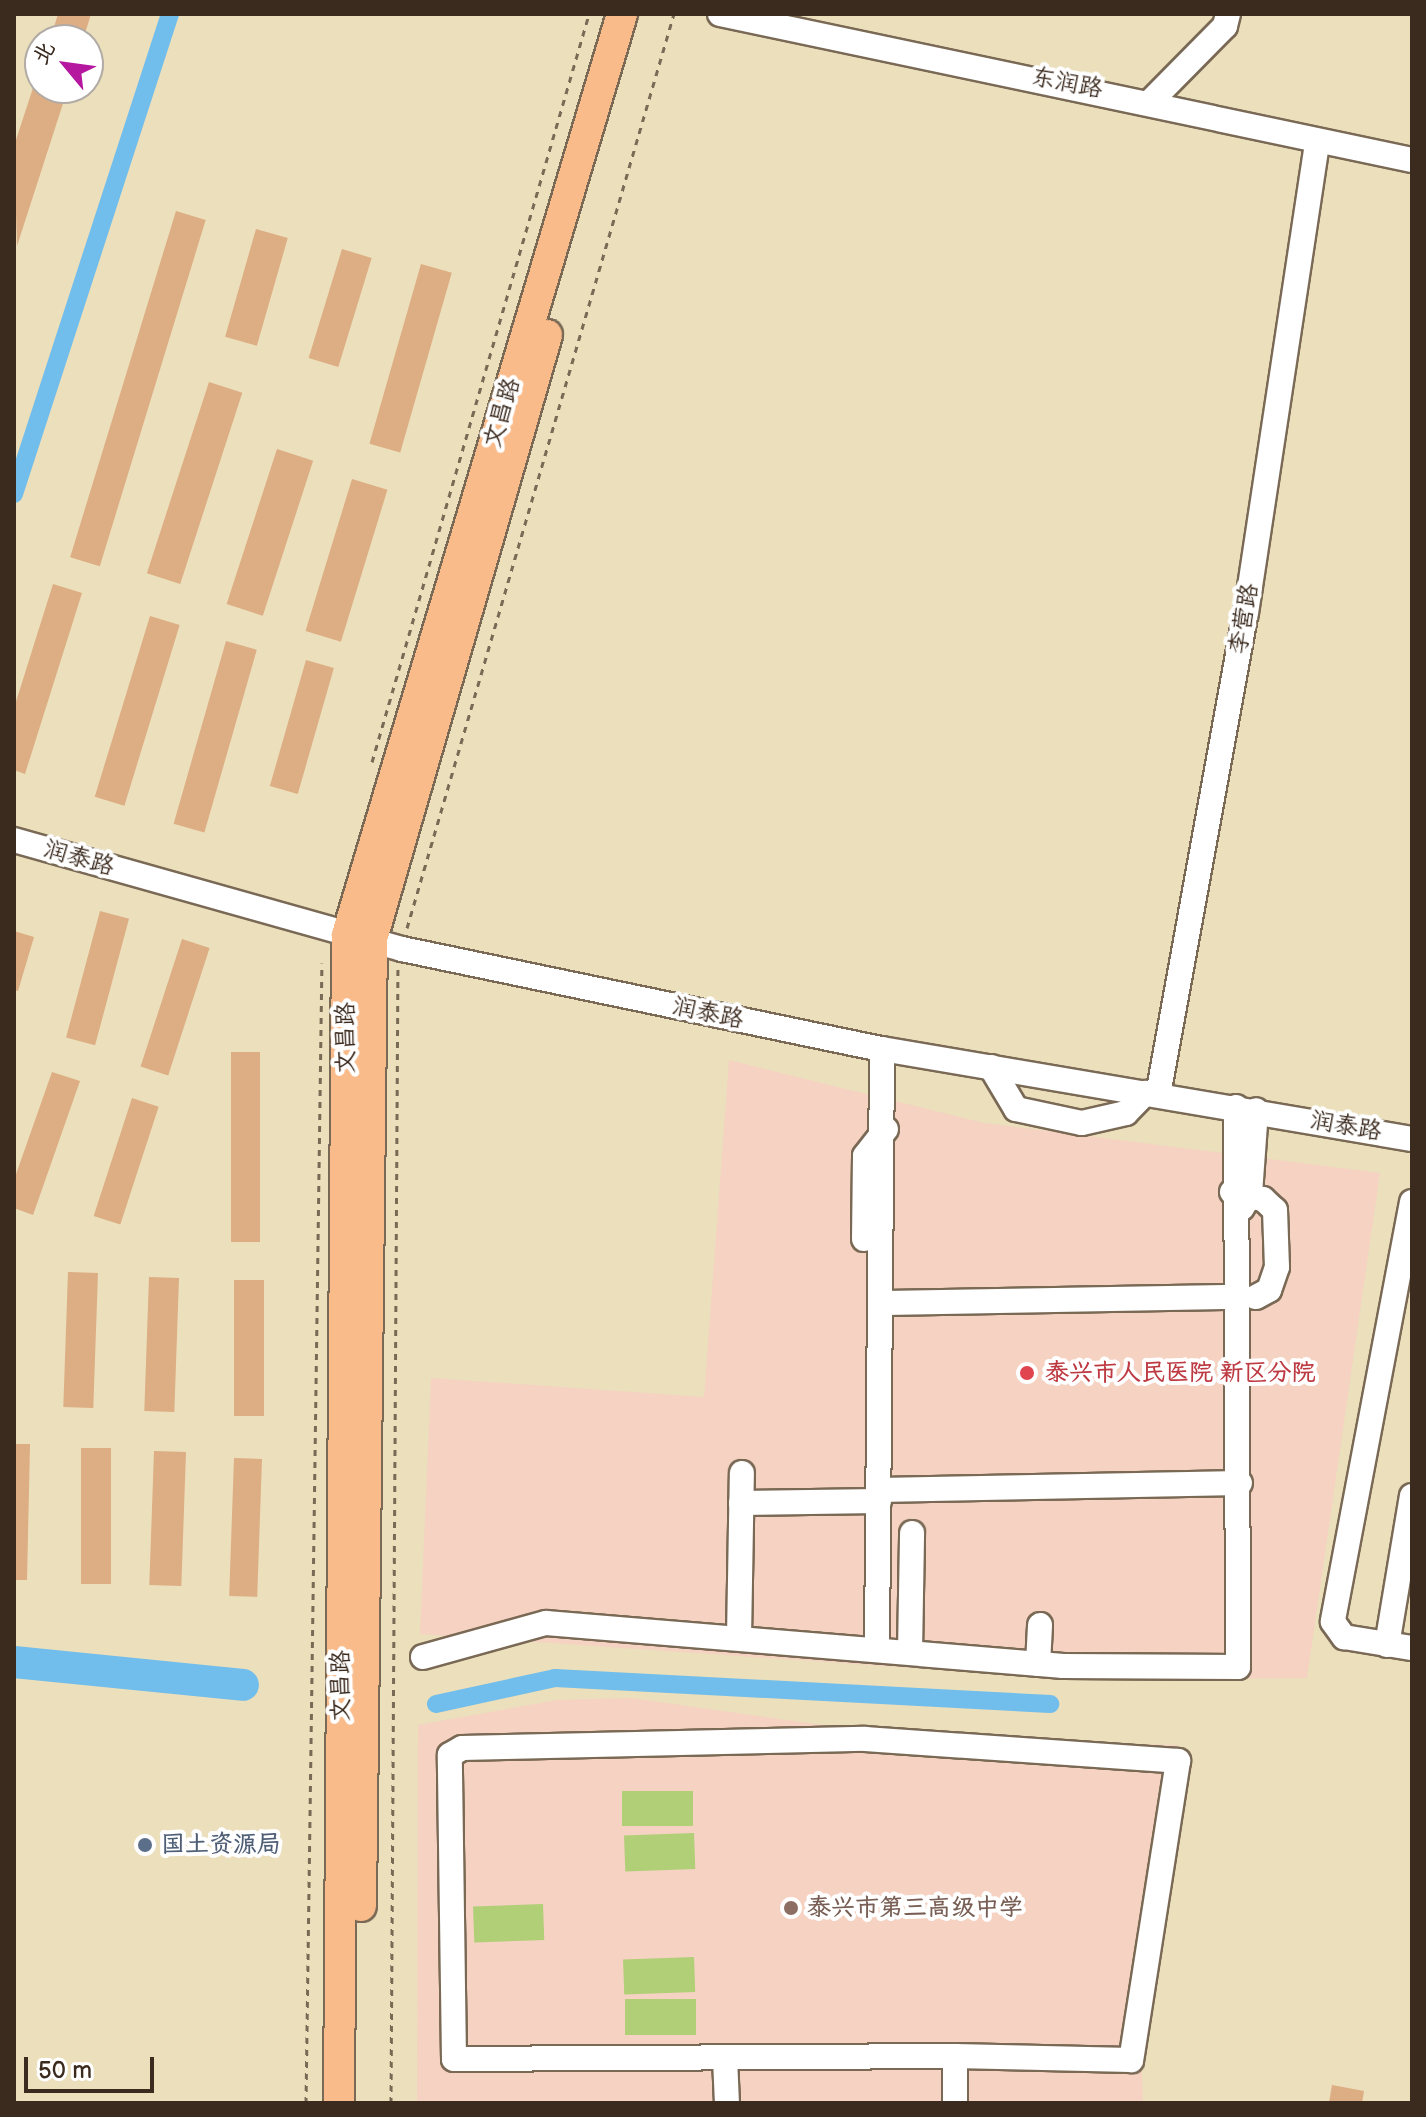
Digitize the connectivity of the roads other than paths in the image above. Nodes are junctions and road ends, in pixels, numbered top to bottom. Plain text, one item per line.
1 (622, 14) edge
2 (641, 14) edge
3 (720, 14) edge
4 (1228, 14) edge
5 (1152, 100) junction
6 (1317, 142) junction
7 (1412, 160) edge
8 (14, 840) edge
9 (359, 937) junction
10 (882, 1049) junction
11 (991, 1067) junction
12 (1151, 1094) junction
13 (1246, 1109) junction
14 (886, 1129) junction
15 (1412, 1139) edge
16 (1241, 1199) junction
17 (1412, 1202) edge
18 (864, 1239) dead end
19 (1248, 1297) junction
20 (883, 1303) junction
21 (742, 1473) dead end
22 (1240, 1483) junction
23 (879, 1495) junction
24 (1412, 1496) edge
25 (741, 1503) junction
26 (912, 1533) dead end
27 (1040, 1625) dead end
28 (739, 1638) junction
29 (1387, 1645) junction
30 (1412, 1648) edge
31 (877, 1649) junction
32 (910, 1652) junction
33 (423, 1657) dead end
34 (1038, 1664) junction
35 (955, 2056) junction
36 (725, 2058) junction
37 (339, 2103) edge
38 (358, 2103) edge
39 (727, 2103) edge
40 (955, 2103) edge

1 - 9 main road, 文昌路
2 - 9 main road, 文昌路
3 - 5 street, 东润路
4 - 5 street
5 - 6 street, 东润路
6 - 7 street, 东润路
6 - 12 street, 李营路
8 - 9 street, 润泰路
9 - 10 street, 润泰路
9 - 37 main road, 文昌路
9 - 38 main road, 文昌路
10 - 11 street, 润泰路
10 - 14 street
11 - 12 street, 润泰路
11 - 12 street
12 - 13 street, 润泰路
13 - 15 street, 润泰路
13 - 16 street
14 - 18 street
14 - 20 street
16 - 19 street
16 - 19 street
17 - 29 street
19 - 20 street
19 - 22 street
20 - 23 street
21 - 25 street
22 - 23 street
22 - 34 street
23 - 25 street
23 - 31 street
24 - 29 street
25 - 28 street
26 - 32 street
27 - 34 street
28 - 31 street
28 - 33 street
29 - 30 street
31 - 32 street
32 - 34 street
35 - 36 street
35 - 36 street
35 - 40 street
36 - 39 street

